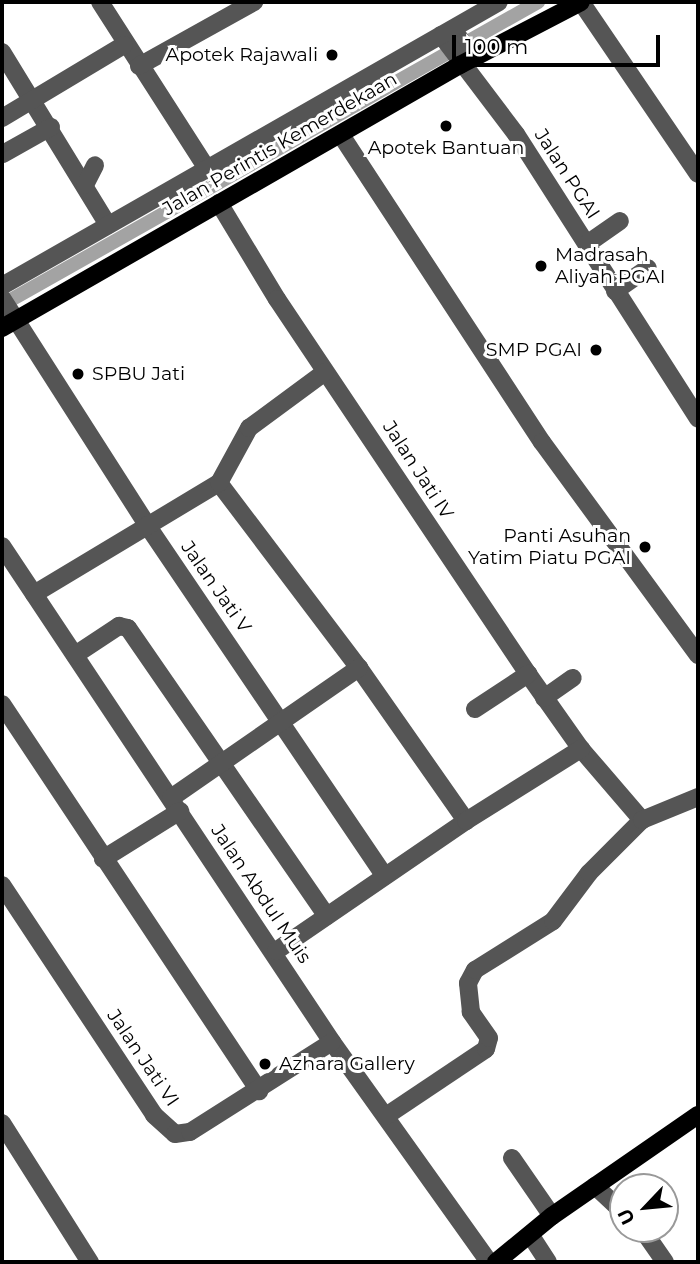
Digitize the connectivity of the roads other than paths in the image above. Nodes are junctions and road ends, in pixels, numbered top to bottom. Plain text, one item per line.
1 (100, 2) edge
2 (254, 2) edge
3 (499, 2) edge
4 (581, 2) edge
5 (124, 45) junction
6 (458, 47) junction
7 (2, 52) edge
8 (139, 66) junction
9 (31, 100) junction
10 (2, 118) edge
11 (51, 127) junction
12 (341, 135) junction
13 (3, 154) edge
14 (94, 165) dead end
15 (208, 170) junction
16 (698, 174) edge
17 (86, 185) junction
18 (219, 202) junction
19 (620, 221) dead end
20 (108, 225) junction
21 (587, 244) junction
22 (648, 268) dead end
23 (2, 286) edge
24 (615, 291) junction
25 (7, 314) edge
26 (325, 372) junction
27 (698, 419) edge
28 (219, 483) junction
29 (147, 525) junction
30 (2, 546) edge
31 (9, 572) edge
32 (34, 594) junction
33 (75, 654) junction
34 (698, 655) edge
35 (359, 668) junction
36 (528, 674) junction
37 (573, 678) dead end
38 (544, 698) junction
39 (2, 704) edge
40 (475, 709) dead end
41 (283, 720) junction
42 (581, 749) junction
43 (221, 763) junction
44 (698, 797) edge
45 (176, 805) junction
46 (642, 820) junction
47 (466, 821) junction
48 (103, 859) junction
49 (384, 876) junction
50 (2, 886) edge
51 (327, 916) junction
52 (276, 951) junction
53 (332, 1042) junction
54 (259, 1091) junction
55 (698, 1100) edge
56 (698, 1115) edge
57 (386, 1116) junction
58 (2, 1123) edge
59 (680, 1124) junction
60 (512, 1158) dead end
61 (595, 1186) junction
62 (609, 1199) edge
63 (552, 1216) junction
64 (531, 1236) junction
65 (652, 1243) edge
66 (90, 1262) edge
67 (489, 1262) edge
68 (496, 1262) edge
69 (548, 1262) edge
70 (665, 1262) edge

1 - 5 street
2 - 8 street
3 - 6 street
4 - 6 main road, Jalan Perintis Kemerdekaan
4 - 16 street
5 - 8 street
5 - 9 street
6 - 12 main road, Jalan Perintis Kemerdekaan
6 - 15 street
6 - 21 street, Jalan PGAI
7 - 9 street
8 - 15 street
9 - 10 street
9 - 11 street
11 - 13 street
11 - 17 street
12 - 18 main road, Jalan Perintis Kemerdekaan
12 - 34 street
14 - 17 street
15 - 20 street
17 - 20 street
18 - 25 main road, Jalan Perintis Kemerdekaan
18 - 26 street, Jalan Jati IV
19 - 21 street
20 - 23 street
21 - 24 street, Jalan PGAI
22 - 24 street
24 - 27 street, Jalan PGAI
25 - 29 street, Jalan Jati V
26 - 28 street
26 - 36 street, Jalan Jati IV
28 - 29 street
28 - 35 street
29 - 32 street
29 - 41 street, Jalan Jati V
30 - 31 street, Jalan Abdul Muis
31 - 32 street, Jalan Abdul Muis
32 - 33 street, Jalan Abdul Muis
33 - 43 street
33 - 45 street, Jalan Abdul Muis
35 - 41 street
35 - 47 street
36 - 38 street, Jalan Jati IV
36 - 40 street
37 - 38 street
38 - 42 street, Jalan Jati IV
39 - 48 street
41 - 43 street
41 - 49 street, Jalan Jati V
42 - 46 street, Jalan Jati IV
42 - 47 street
43 - 45 street
43 - 51 street
44 - 46 street
45 - 48 street
45 - 52 street, Jalan Abdul Muis
46 - 57 street
47 - 49 street
48 - 54 street
49 - 51 street
50 - 54 street, Jalan Jati VI
51 - 52 street
52 - 53 street, Jalan Abdul Muis
53 - 54 street, Jalan Jati VI
53 - 57 street, Jalan Abdul Muis
55 - 59 main road
56 - 59 main road
57 - 67 street, Jalan Abdul Muis
58 - 66 street
59 - 61 main road
60 - 63 street
61 - 62 street
61 - 63 main road
63 - 64 main road
64 - 68 main road
64 - 69 street
65 - 70 street

